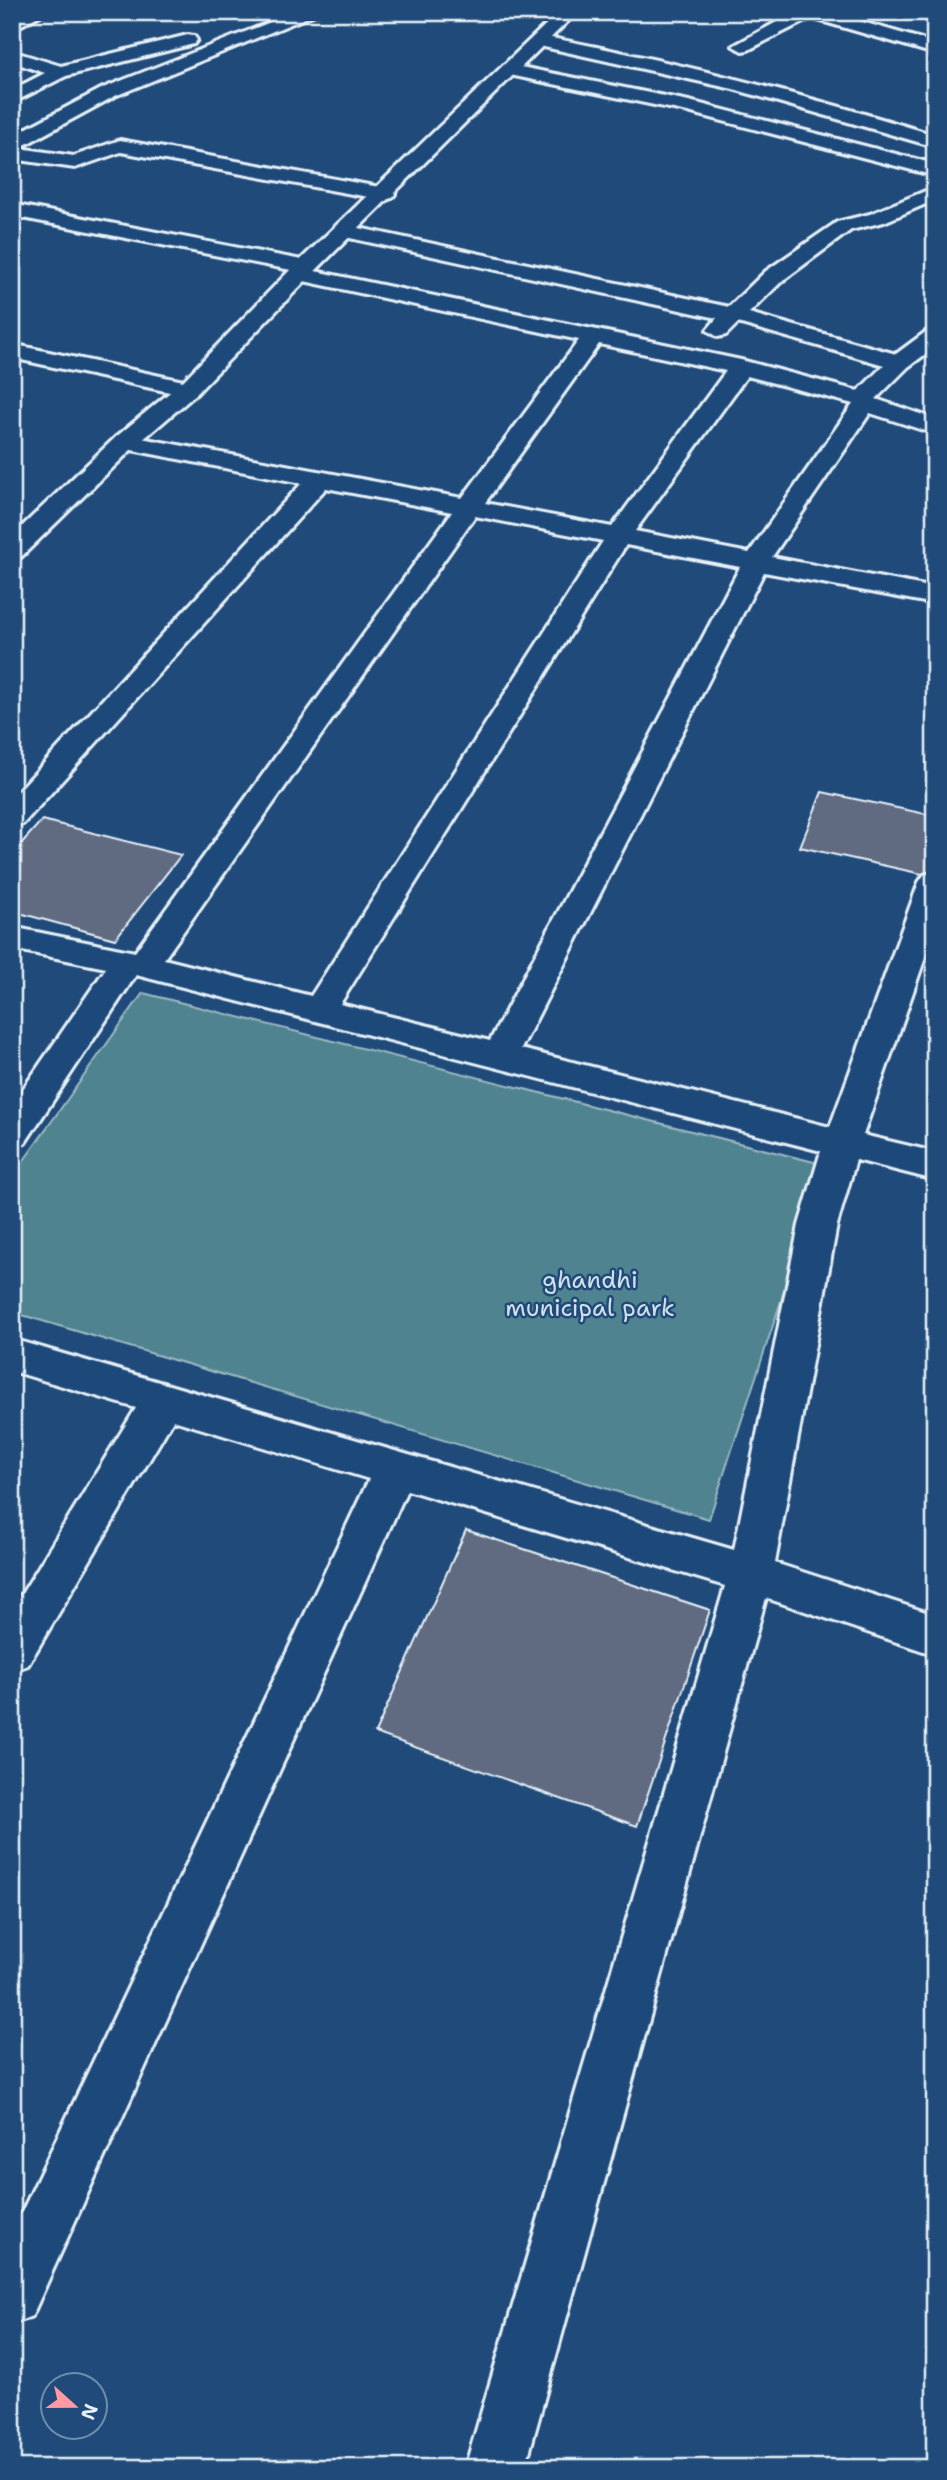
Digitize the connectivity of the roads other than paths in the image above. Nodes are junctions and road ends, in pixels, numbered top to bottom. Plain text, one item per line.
1 (38, 12) edge
2 (312, 12) edge
3 (569, 12) edge
4 (809, 12) edge
5 (12, 25) edge
6 (925, 30) dead end
7 (200, 35) dead end
8 (541, 41) junction
9 (905, 41) junction
10 (742, 46) dead end
11 (935, 49) edge
12 (12, 56) edge
13 (511, 71) junction
14 (60, 72) junction
15 (14, 96) edge
16 (935, 141) edge
17 (12, 144) edge
18 (12, 153) edge
19 (935, 170) edge
20 (935, 193) edge
21 (385, 194) junction
22 (12, 210) edge
23 (345, 231) junction
24 (303, 271) junction
25 (733, 315) junction
26 (935, 336) edge
27 (593, 337) junction
28 (12, 351) edge
29 (690, 356) junction
30 (900, 362) junction
31 (741, 367) junction
32 (188, 389) junction
33 (864, 401) junction
34 (935, 427) edge
35 (125, 442) junction
36 (320, 479) junction
37 (468, 508) junction
38 (618, 537) junction
39 (15, 544) edge
40 (757, 561) junction
41 (935, 596) edge
42 (12, 817) edge
43 (935, 882) edge
44 (12, 938) edge
45 (135, 963) junction
46 (319, 1010) junction
47 (500, 1056) junction
48 (12, 1134) edge
49 (842, 1143) junction
50 (935, 1166) edge
51 (12, 1355) edge
52 (163, 1400) junction
53 (395, 1469) junction
54 (751, 1574) junction
55 (935, 1634) edge
56 (12, 1651) edge
57 (12, 2296) edge
58 (495, 2468) edge

1 - 5 street
2 - 17 street
3 - 8 street
4 - 9 street
4 - 10 street
6 - 9 street
7 - 14 street
8 - 13 street
8 - 16 street
9 - 11 street
12 - 14 street
13 - 19 street
13 - 21 street
14 - 15 street
18 - 21 street
20 - 25 street
21 - 23 street
22 - 24 street
23 - 24 street
23 - 25 street
24 - 27 street
24 - 32 street
25 - 29 street
25 - 30 street
26 - 30 street
27 - 29 street
27 - 37 street
28 - 32 street
29 - 31 street
30 - 33 street
31 - 33 street
31 - 38 street
32 - 35 street
33 - 34 street
33 - 40 street
35 - 36 street
35 - 39 street
36 - 37 street
36 - 42 street
37 - 38 street
37 - 45 street
38 - 40 street
38 - 46 street
40 - 41 street
40 - 47 street
43 - 49 street
44 - 45 street
45 - 46 street
45 - 48 street
46 - 47 street
47 - 49 street
49 - 50 street
49 - 54 street
51 - 52 street
52 - 53 street
52 - 56 street
53 - 54 street
53 - 57 street
54 - 55 street
54 - 58 street

